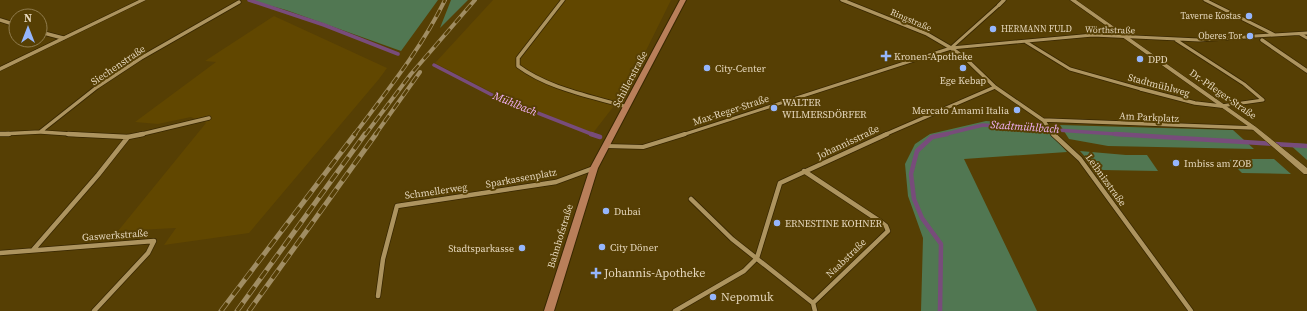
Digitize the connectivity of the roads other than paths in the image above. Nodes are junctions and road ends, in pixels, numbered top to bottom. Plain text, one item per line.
1 (144, 0) edge
2 (234, 0) edge
3 (562, 0) edge
4 (683, 0) edge
5 (842, 0) edge
6 (1004, 0) edge
7 (1073, 0) edge
8 (1205, 0) edge
9 (999, 5) joint
10 (1307, 33) edge
11 (48, 34) edge
12 (1300, 34) junction
13 (1124, 36) junction
14 (1275, 36) junction
15 (1246, 37) tunnel mouth
16 (63, 38) junction
17 (1307, 38) edge
18 (1176, 40) junction
19 (1262, 40) joint
20 (1025, 41) junction
21 (951, 48) junction
22 (0, 69) edge
23 (1307, 71) edge
24 (995, 87) junction
25 (1141, 89) joint
26 (1221, 106) junction
27 (627, 107) junction
28 (209, 118) dead end
29 (1043, 120) junction
30 (1254, 128) junction
31 (40, 132) junction
32 (0, 134) edge
33 (128, 137) junction
34 (606, 146) junction
35 (594, 168) junction
36 (804, 172) junction
37 (1307, 172) edge
38 (474, 195) joint
39 (690, 199) dead end
40 (32, 250) junction
41 (0, 253) edge
42 (757, 258) junction
43 (378, 296) dead end
44 (812, 303) junction
45 (94, 311) edge
46 (549, 311) edge
47 (675, 311) edge
48 (815, 311) edge
49 (1191, 311) edge

1 - 16 street
2 - 31 street, Siechenstraße
3 - 27 street
4 - 27 main road, Schillerstraße
5 - 21 street, Ringstraße
6 - 9 street
7 - 13 street, Dr.-Pfleger-Straße
8 - 14 street
9 - 21 street
10 - 12 street
11 - 16 street
12 - 14 street
12 - 17 street
13 - 18 street, Wörthstraße
13 - 20 street, Wörthstraße
13 - 26 street, Dr.-Pfleger-Straße
14 - 19 street
15 - 18 street, Wörthstraße
16 - 22 street
18 - 26 street, Stadtmühlweg
19 - 23 street
20 - 21 street, Wörthstraße
20 - 25 street, Stadtmühlweg
21 - 24 street, Leibnizstraße
21 - 34 street, Max-Reger-Straße
24 - 29 street, Leibnizstraße
24 - 36 street, Johannisstraße
25 - 26 street, Stadtmühlweg
26 - 30 street, Dr.-Pfleger-Straße
27 - 34 main road, Schillerstraße
28 - 33 street
29 - 30 street, Am Parkplatz
29 - 49 street, Leibnizstraße
30 - 37 street, Dr.-Pfleger-Straße
31 - 32 street
31 - 33 street
33 - 40 street
34 - 35 main road, Schillerstraße
35 - 38 street, Sparkassenplatz
35 - 46 main road, Bahnhofstraße
36 - 42 street, Johannisstraße
36 - 44 street, Naabstraße
38 - 43 street, Schmellerweg
39 - 42 street
40 - 41 street, Gaswerkstraße
40 - 45 street, Gaswerkstraße
42 - 44 street
42 - 47 street, Johannisstraße
44 - 48 street

